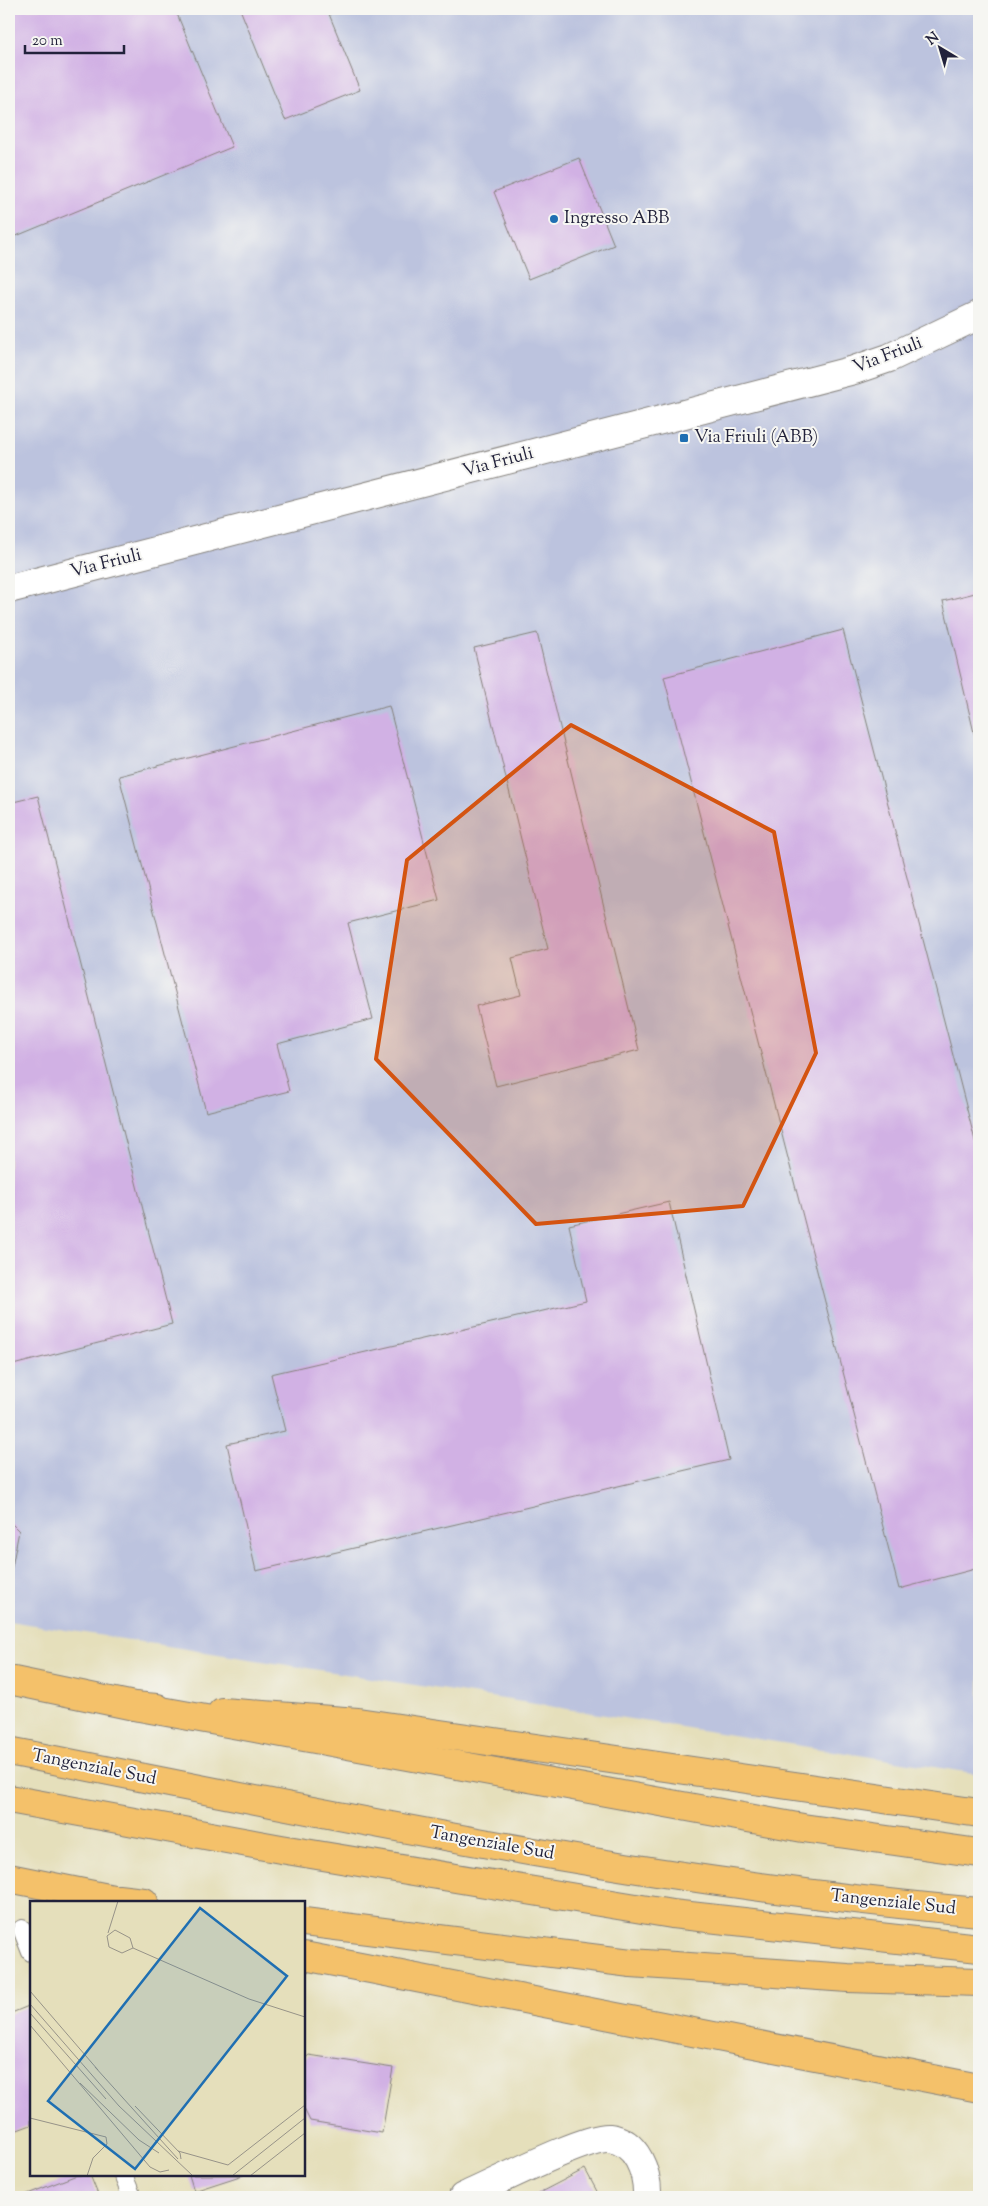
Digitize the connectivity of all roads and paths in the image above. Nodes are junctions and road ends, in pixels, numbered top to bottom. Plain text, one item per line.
1 (979, 316) edge
2 (9, 589) edge
3 (9, 1680) edge
4 (134, 1706) junction
5 (9, 1751) edge
6 (9, 1799) edge
7 (979, 1813) edge
8 (979, 1853) edge
9 (9, 1878) edge
10 (130, 1901) edge
11 (979, 1912) edge
12 (305, 1922) edge
13 (22, 1928) dead end
14 (979, 1948) edge
15 (30, 1949) edge
16 (305, 1956) edge
17 (979, 1982) edge
18 (979, 2088) edge
19 (123, 2176) edge
20 (132, 2197) edge
21 (463, 2197) edge
22 (647, 2197) edge

1 - 2 street, Via Friuli
3 - 4 main road
4 - 7 main road
4 - 8 main road
5 - 11 main road, Tangenziale Sud
6 - 14 main road, Tangenziale Sud
9 - 10 main road
12 - 17 main road
13 - 15 lane
16 - 18 main road
19 - 20 lane
21 - 22 street

